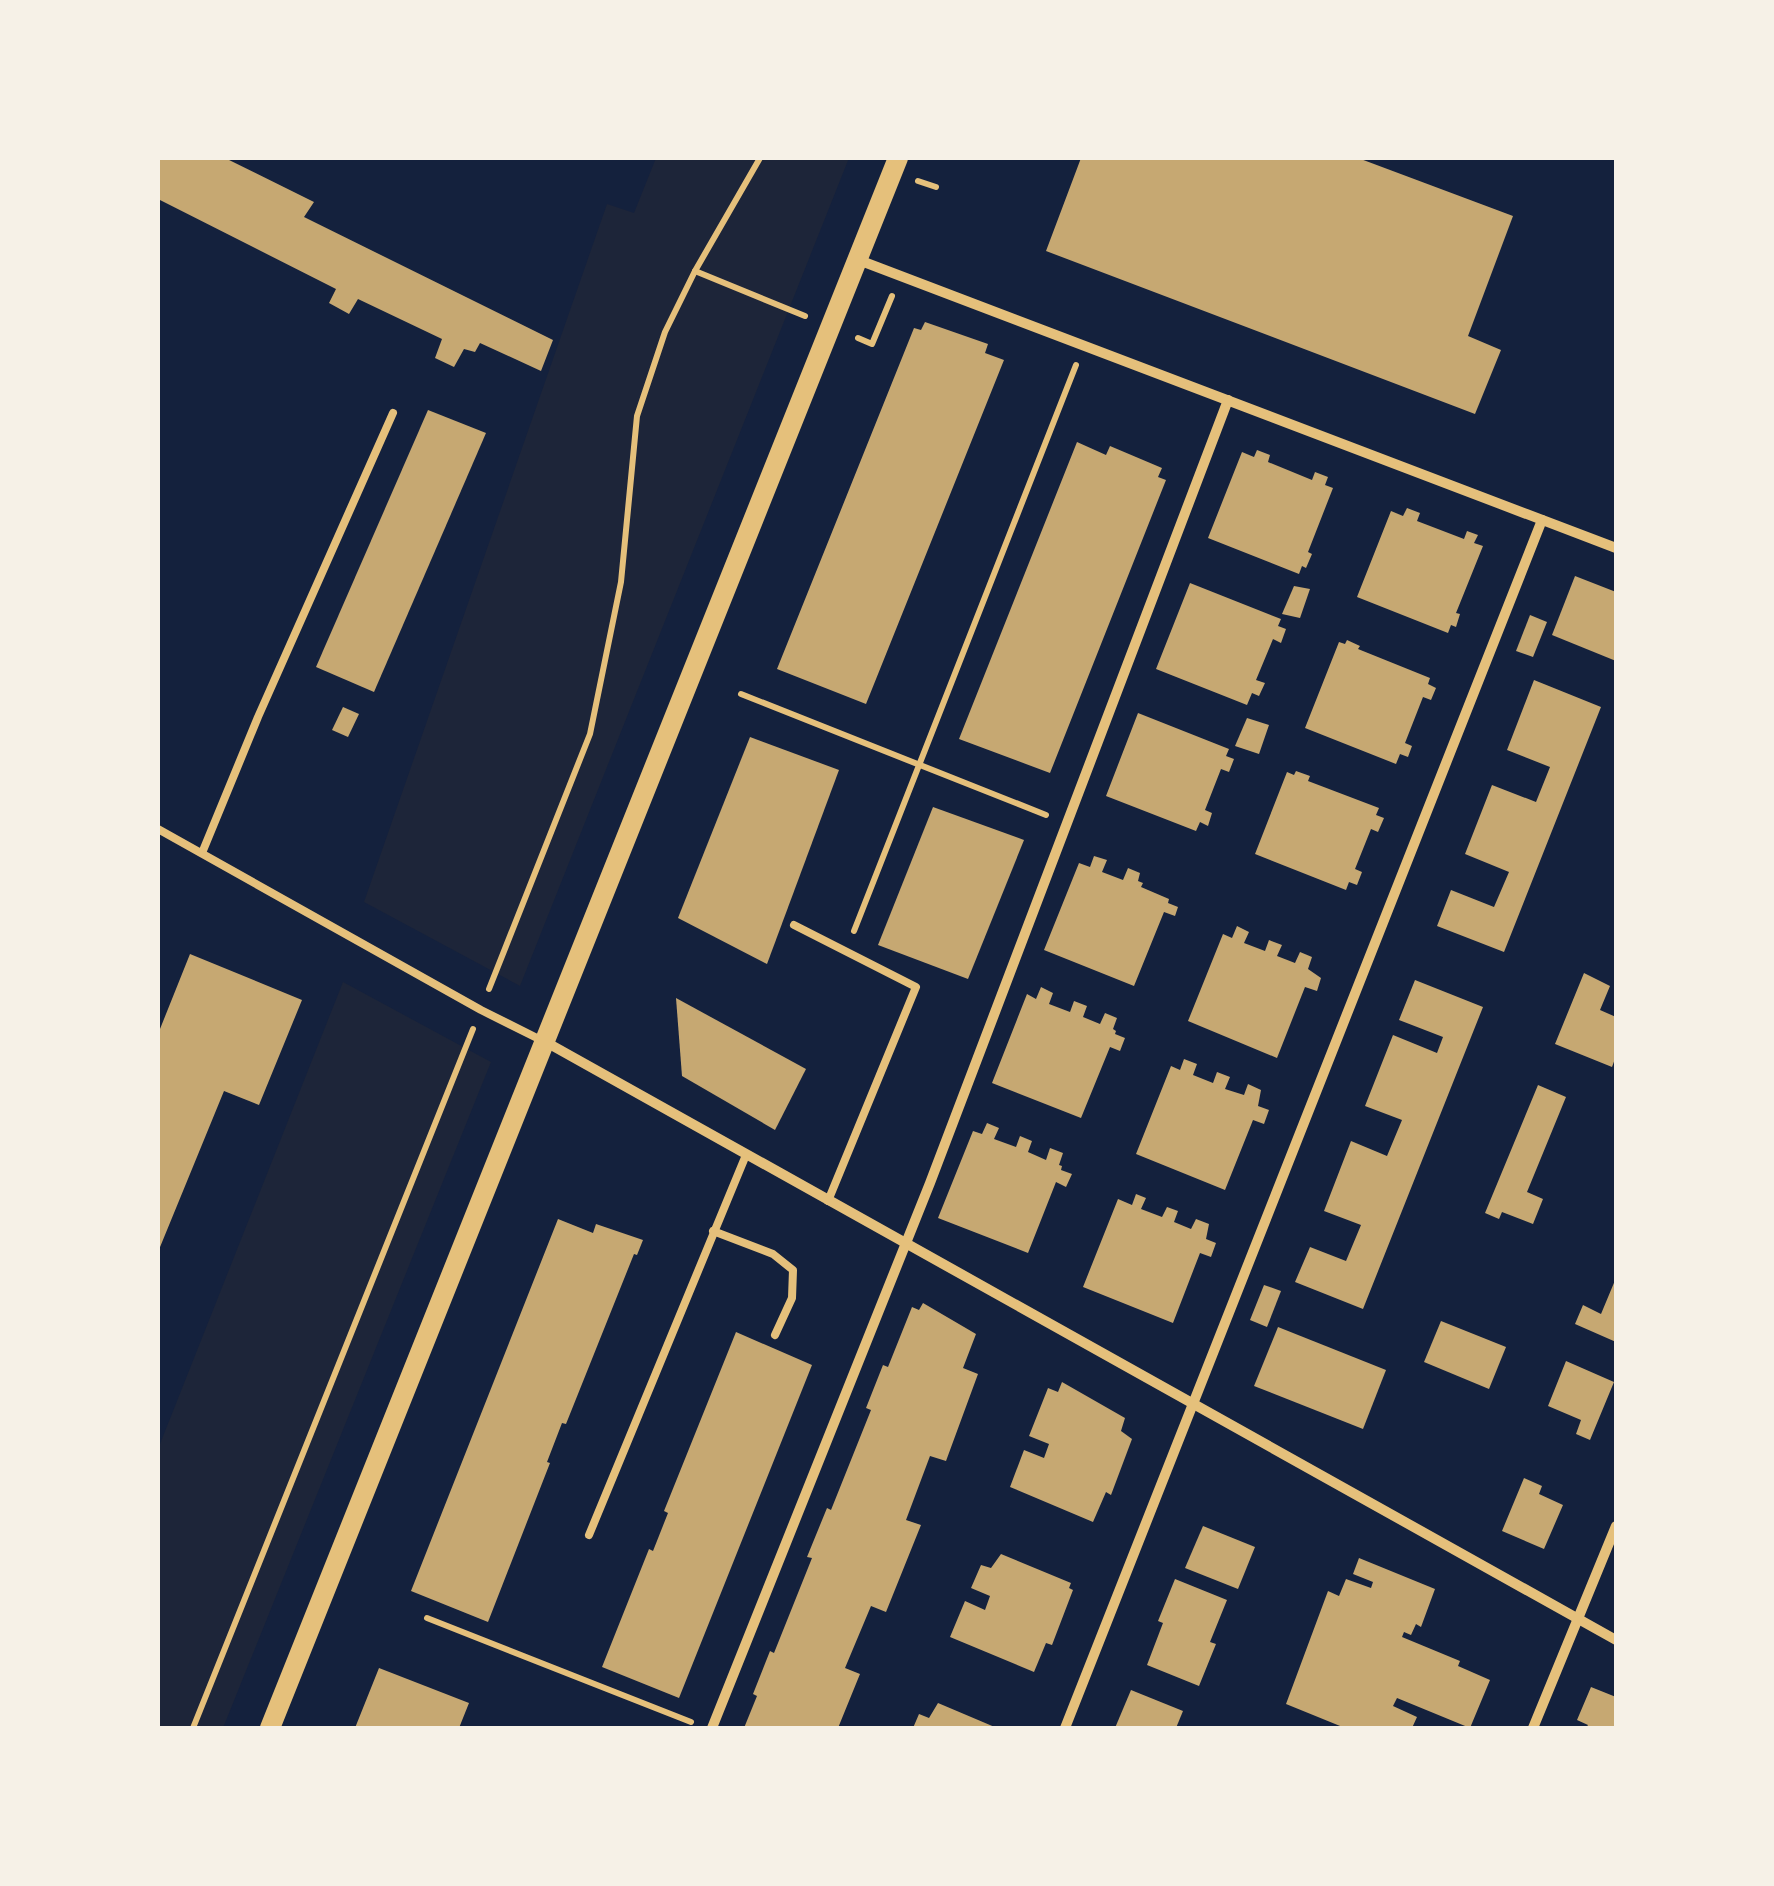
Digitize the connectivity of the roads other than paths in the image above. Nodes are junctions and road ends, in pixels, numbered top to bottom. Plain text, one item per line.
1 (898, 158) edge
2 (856, 259) junction
3 (1228, 400) junction
4 (393, 412) dead end
5 (1542, 520) junction
6 (1616, 548) edge
7 (158, 828) edge
8 (202, 853) junction
9 (794, 925) dead end
10 (543, 1041) junction
11 (746, 1154) junction
12 (828, 1201) junction
13 (713, 1231) junction
14 (905, 1245) junction
15 (775, 1334) dead end
16 (1192, 1402) junction
17 (1616, 1526) edge
18 (588, 1535) dead end
19 (1578, 1620) junction
20 (1616, 1640) edge
21 (270, 1728) edge
22 (712, 1728) edge
23 (1064, 1728) edge
24 (1532, 1728) edge

1 - 2 main road
2 - 3 street
2 - 10 main road
3 - 5 street
3 - 14 street
4 - 8 lane
5 - 6 street
5 - 16 street
7 - 8 lane
8 - 10 lane
9 - 12 lane
10 - 11 street
10 - 21 main road
11 - 12 street
11 - 13 lane
12 - 14 street
13 - 15 lane
13 - 18 lane
14 - 16 street
14 - 22 street
16 - 19 street
16 - 23 street
17 - 19 street
19 - 20 street
19 - 24 street

